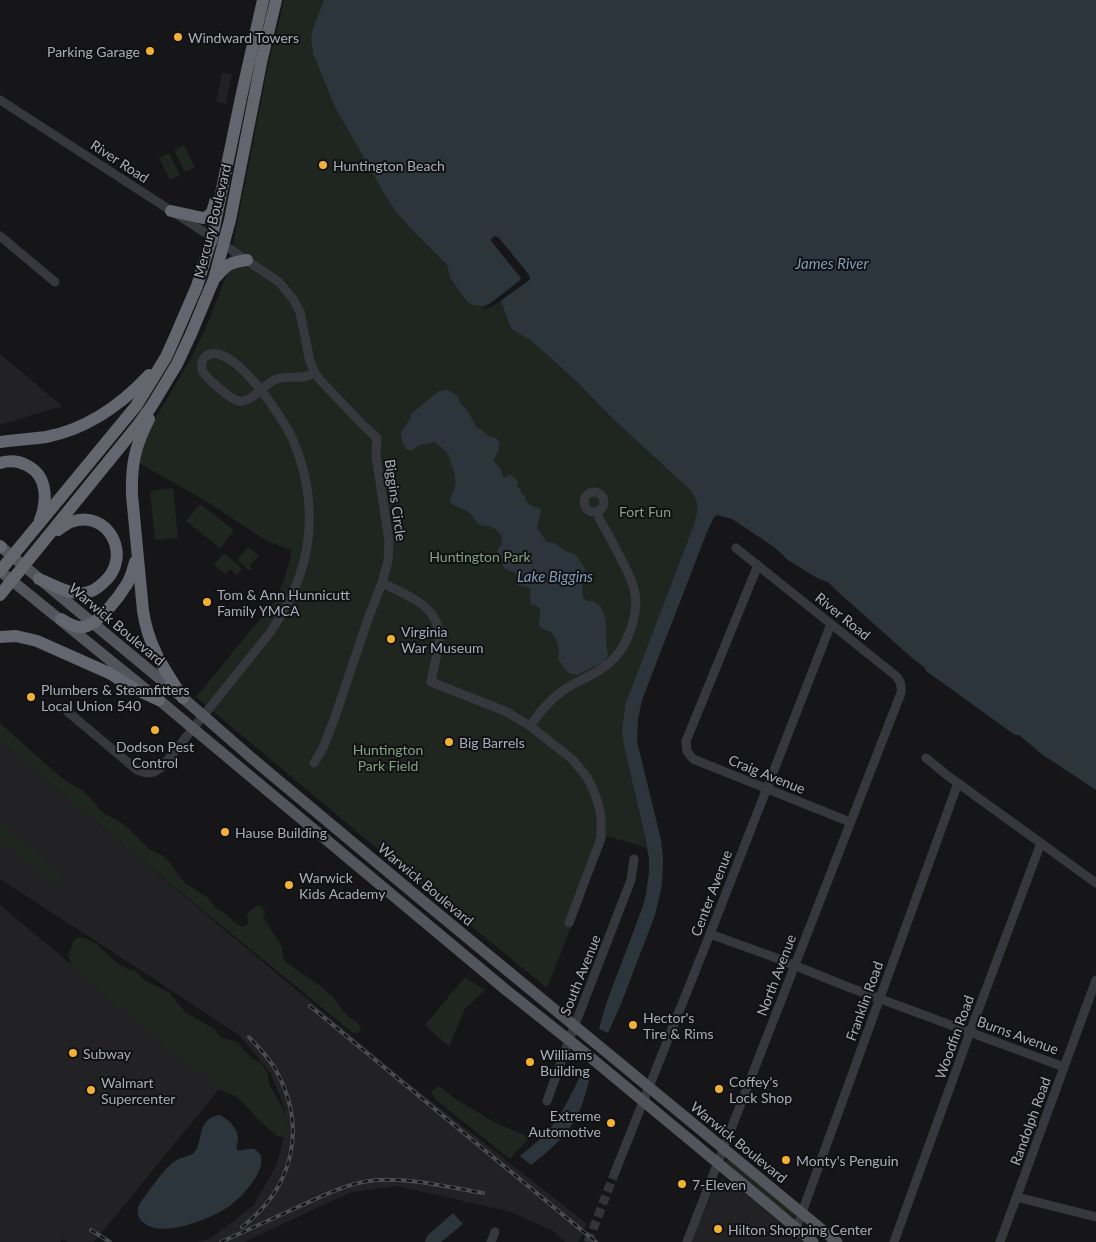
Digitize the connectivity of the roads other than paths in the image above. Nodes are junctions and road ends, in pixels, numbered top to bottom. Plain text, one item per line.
1 (263, 0) edge
2 (276, 0) edge
3 (0, 100) edge
4 (225, 178) junction
5 (171, 211) junction
6 (0, 236) edge
7 (212, 238) junction
8 (224, 245) junction
9 (247, 260) junction
10 (214, 279) junction
11 (55, 282) dead end
12 (166, 356) junction
13 (314, 373) junction
14 (261, 389) junction
15 (159, 393) junction
16 (0, 442) edge
17 (0, 463) edge
18 (597, 511) dead end
19 (33, 531) junction
20 (41, 545) junction
21 (0, 546) edge
22 (736, 548) dead end
23 (137, 554) junction
24 (758, 565) junction
25 (0, 571) edge
26 (39, 579) junction
27 (382, 583) junction
28 (0, 595) edge
29 (61, 619) junction
30 (93, 623) junction
31 (831, 624) junction
32 (0, 637) edge
33 (183, 698) junction
34 (159, 700) junction
35 (68, 712) dead end
36 (203, 716) junction
37 (891, 719) joint
38 (530, 726) junction
39 (193, 728) junction
40 (926, 758) dead end
41 (314, 762) dead end
42 (281, 782) junction
43 (958, 783) junction
44 (766, 788) junction
45 (272, 794) junction
46 (850, 822) junction
47 (1041, 843) junction
48 (634, 859) dead end
49 (1096, 883) edge
50 (418, 897) junction
51 (408, 908) junction
52 (569, 923) dead end
53 (710, 934) junction
54 (475, 944) junction
55 (466, 956) junction
56 (794, 966) junction
57 (1096, 980) edge
58 (880, 999) junction
59 (574, 1026) junction
60 (970, 1032) junction
61 (569, 1040) junction
62 (1064, 1067) junction
63 (648, 1087) junction
64 (547, 1101) dead end
65 (643, 1101) junction
66 (723, 1148) junction
67 (718, 1163) junction
68 (615, 1172) tunnel mouth
69 (1017, 1197) junction
70 (802, 1213) junction
71 (1096, 1217) edge
72 (796, 1228) junction
73 (494, 1232) dead end
74 (491, 1242) edge
75 (687, 1242) edge
76 (813, 1242) edge
77 (837, 1242) edge
78 (894, 1242) edge
79 (1000, 1242) edge

1 - 4 highway, Mercury Boulevard
2 - 8 highway, Mercury Boulevard
3 - 5 street, River Road
4 - 5 highway
4 - 7 highway, Mercury Boulevard
5 - 7 street, River Road
6 - 11 street
7 - 8 street, River Road
7 - 12 highway, Mercury Boulevard
8 - 9 street, River Road
8 - 10 highway, Mercury Boulevard
9 - 10 highway
9 - 13 street, River Road
10 - 15 highway, Mercury Boulevard
12 - 16 highway
12 - 19 highway, Mercury Boulevard
13 - 14 street
13 - 27 street, Biggins Circle
14 - 14 street
14 - 36 street
15 - 20 highway, Mercury Boulevard
15 - 23 highway
17 - 19 highway
18 - 38 street
19 - 25 highway, Mercury Boulevard
20 - 26 highway
20 - 28 highway, Mercury Boulevard
21 - 26 main road, Warwick Boulevard
22 - 24 street, River Road
23 - 30 highway
23 - 33 highway
24 - 31 street, River Road
24 - 44 street, Craig Avenue
25 - 29 main road
26 - 30 main road, Warwick Boulevard
27 - 38 street
27 - 41 street, Biggins Circle
29 - 30 highway
29 - 34 main road
30 - 33 main road, Warwick Boulevard
31 - 37 street, River Road
31 - 44 street, Center Avenue
32 - 34 highway
33 - 36 main road, Warwick Boulevard
34 - 39 main road
35 - 39 street
36 - 39 street
36 - 42 main road, Warwick Boulevard
37 - 46 street, North Avenue
38 - 52 street
39 - 45 main road
40 - 43 street
42 - 45 main road
42 - 50 main road, Warwick Boulevard
43 - 47 street
43 - 58 street, Franklin Road
44 - 46 street, Craig Avenue
44 - 53 street, Center Avenue
45 - 51 main road
46 - 56 street, North Avenue
47 - 49 street
47 - 60 street, Woodfin Road
48 - 59 street, South Avenue
50 - 51 main road
50 - 54 main road, Warwick Boulevard
51 - 55 main road
53 - 56 street, Burns Avenue
53 - 63 street, Center Avenue
54 - 55 main road
54 - 59 main road, Warwick Boulevard
55 - 61 main road
56 - 58 street, Burns Avenue
56 - 66 street, North Avenue
57 - 62 street, Randolph Road
58 - 60 street, Burns Avenue
58 - 70 street, Franklin Road
59 - 61 street, South Avenue
59 - 63 main road, Warwick Boulevard
60 - 62 street, Burns Avenue
60 - 78 street, Woodfin Road
61 - 64 street, South Avenue
61 - 65 main road
62 - 69 street, Randolph Road
63 - 65 street, Center Avenue
63 - 66 main road, Warwick Boulevard
65 - 67 main road
65 - 68 street, Center Avenue
66 - 67 street, North Avenue
66 - 70 main road, Warwick Boulevard
67 - 72 main road
67 - 75 street, North Avenue
69 - 71 street
69 - 79 street, Randolph Road
70 - 72 street, Franklin Road
70 - 77 main road, Warwick Boulevard
72 - 76 main road
73 - 74 street

